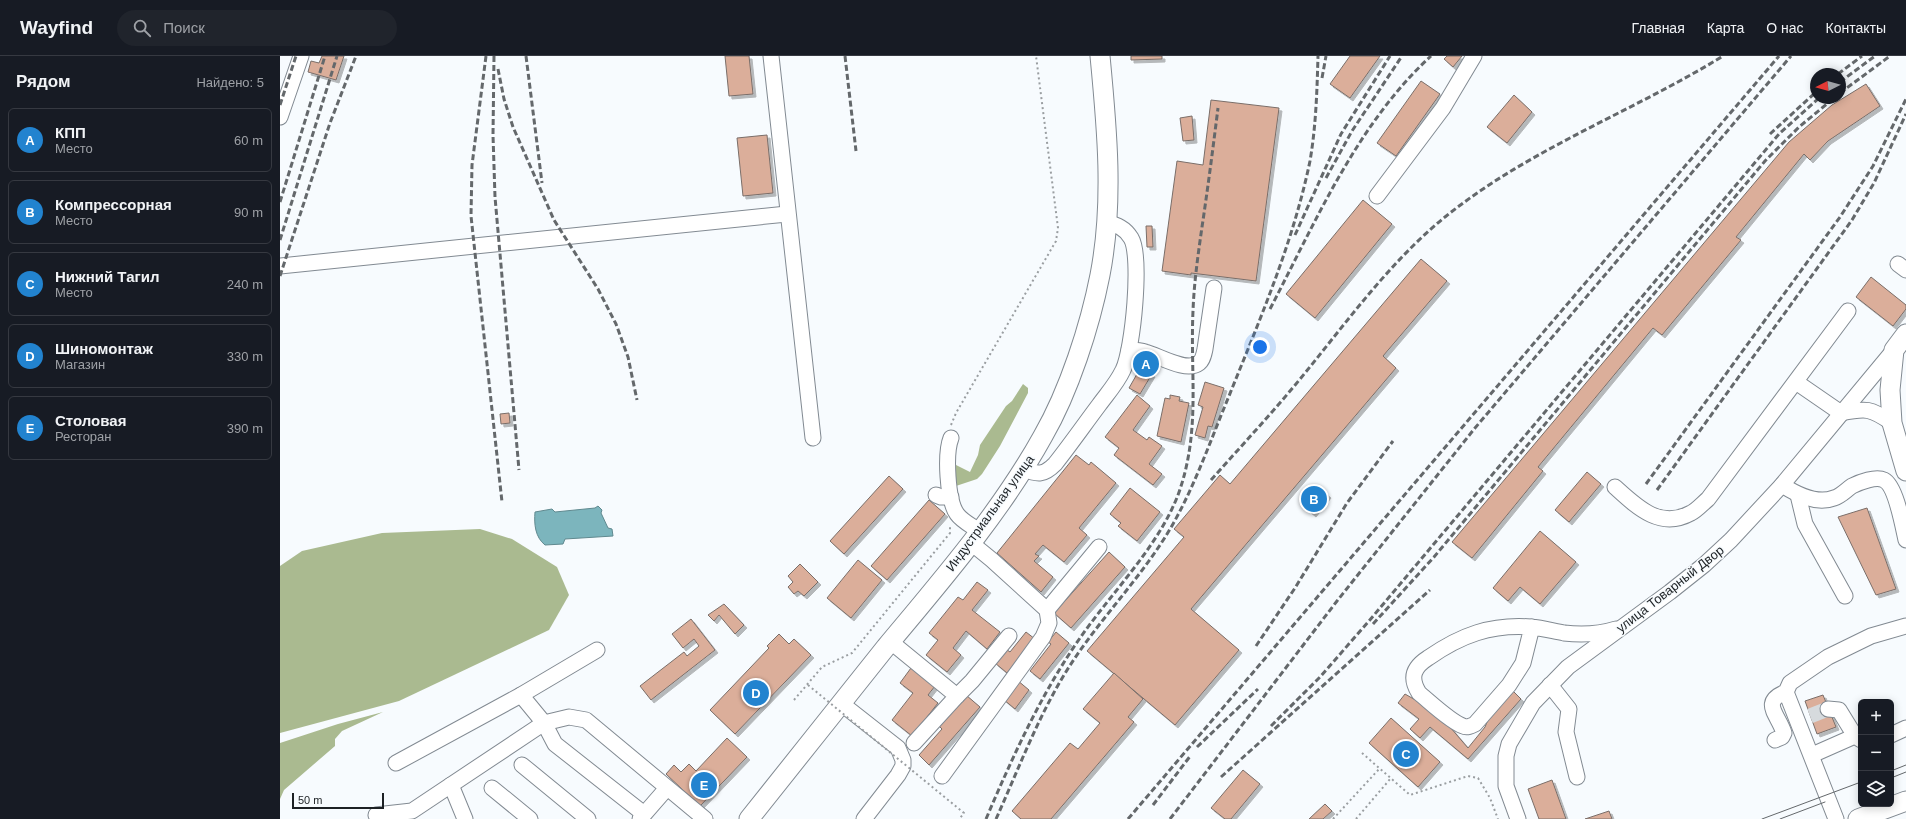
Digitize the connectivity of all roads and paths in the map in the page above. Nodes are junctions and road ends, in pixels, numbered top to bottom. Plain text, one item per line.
1 (301, 56) edge
2 (771, 56) edge
3 (1036, 56) edge
4 (1100, 56) edge
5 (1474, 56) edge
6 (280, 117) edge
7 (1376, 196) dead end
8 (787, 214) junction
9 (1106, 222) junction
10 (280, 266) edge
11 (1214, 288) dead end
12 (1848, 311) dead end
13 (1906, 334) edge
14 (1129, 350) junction
15 (1894, 350) junction
16 (1796, 382) junction
17 (1841, 413) junction
18 (1892, 423) junction
19 (951, 432) joint
20 (814, 438) dead end
21 (1905, 462) edge
22 (1024, 469) junction
23 (1782, 484) junction
24 (1615, 487) dead end
25 (1798, 494) junction
26 (945, 496) junction
27 (974, 537) junction
28 (1906, 540) edge
29 (1099, 547) dead end
30 (1845, 596) dead end
31 (1047, 610) junction
32 (1622, 626) junction
33 (1906, 626) edge
34 (1532, 627) junction
35 (1009, 636) dead end
36 (890, 642) junction
37 (597, 650) dead end
38 (808, 685) junction
39 (1550, 685) junction
40 (1786, 692) junction
41 (521, 695) junction
42 (957, 696) junction
43 (794, 700) dead end
44 (842, 704) junction
45 (1828, 709) dead end
46 (544, 723) junction
47 (1906, 728) edge
48 (1894, 734) edge
49 (1858, 738) edge
50 (1775, 740) dead end
51 (914, 743) dead end
52 (1362, 753) dead end
53 (1812, 755) junction
54 (396, 763) dead end
55 (522, 765) dead end
56 (1380, 768) junction
57 (942, 776) dead end
58 (1577, 777) dead end
59 (1391, 778) junction
60 (451, 785) junction
61 (492, 788) dead end
62 (667, 788) junction
63 (1896, 803) edge
64 (376, 815) dead end
65 (642, 816) edge
66 (465, 819) edge
67 (530, 819) edge
68 (588, 819) edge
69 (705, 819) edge
70 (749, 819) edge
71 (864, 819) edge
72 (961, 819) edge
73 (1333, 819) edge
74 (1356, 819) edge
75 (1498, 819) edge
76 (1518, 819) edge
77 (1836, 819) edge
78 (1858, 819) edge

1 - 6 street
2 - 8 street
3 - 19 path
4 - 9 main road, Индустриальная улица
5 - 7 street
8 - 10 street
8 - 20 street
9 - 14 street
9 - 22 main road, Индустриальная улица
11 - 14 street
12 - 16 street
13 - 15 main road
14 - 22 street
15 - 17 street, улица Товарный Двор
15 - 18 main road
16 - 17 street
16 - 24 street
17 - 18 street
17 - 23 street, улица Товарный Двор
18 - 21 main road
19 - 26 street
22 - 27 main road, Индустриальная улица
23 - 25 street
23 - 32 street, улица Товарный Двор
25 - 28 street
25 - 30 street
26 - 27 street
26 - 38 path
27 - 31 street
27 - 36 main road, Индустриальная улица
29 - 31 street
31 - 57 street
32 - 34 street
32 - 39 street, улица Товарный Двор
33 - 40 street
34 - 34 street
35 - 42 street
36 - 42 street
36 - 44 main road, Индустриальная улица
37 - 41 street
38 - 43 path
38 - 72 path, bridge
39 - 58 street
39 - 76 street, улица Товарный Двор
40 - 50 street
40 - 53 street
41 - 46 street
41 - 54 street
42 - 51 street
44 - 70 main road, Индустриальная улица
44 - 71 street
45 - 49 street
46 - 60 street
46 - 62 street
46 - 65 street
47 - 48 street
49 - 53 street
52 - 56 path
53 - 77 street
55 - 68 street
56 - 59 path
56 - 73 path
59 - 74 path
59 - 75 path
60 - 64 street
60 - 66 street
61 - 67 street
62 - 65 street
62 - 69 street
63 - 78 main road

